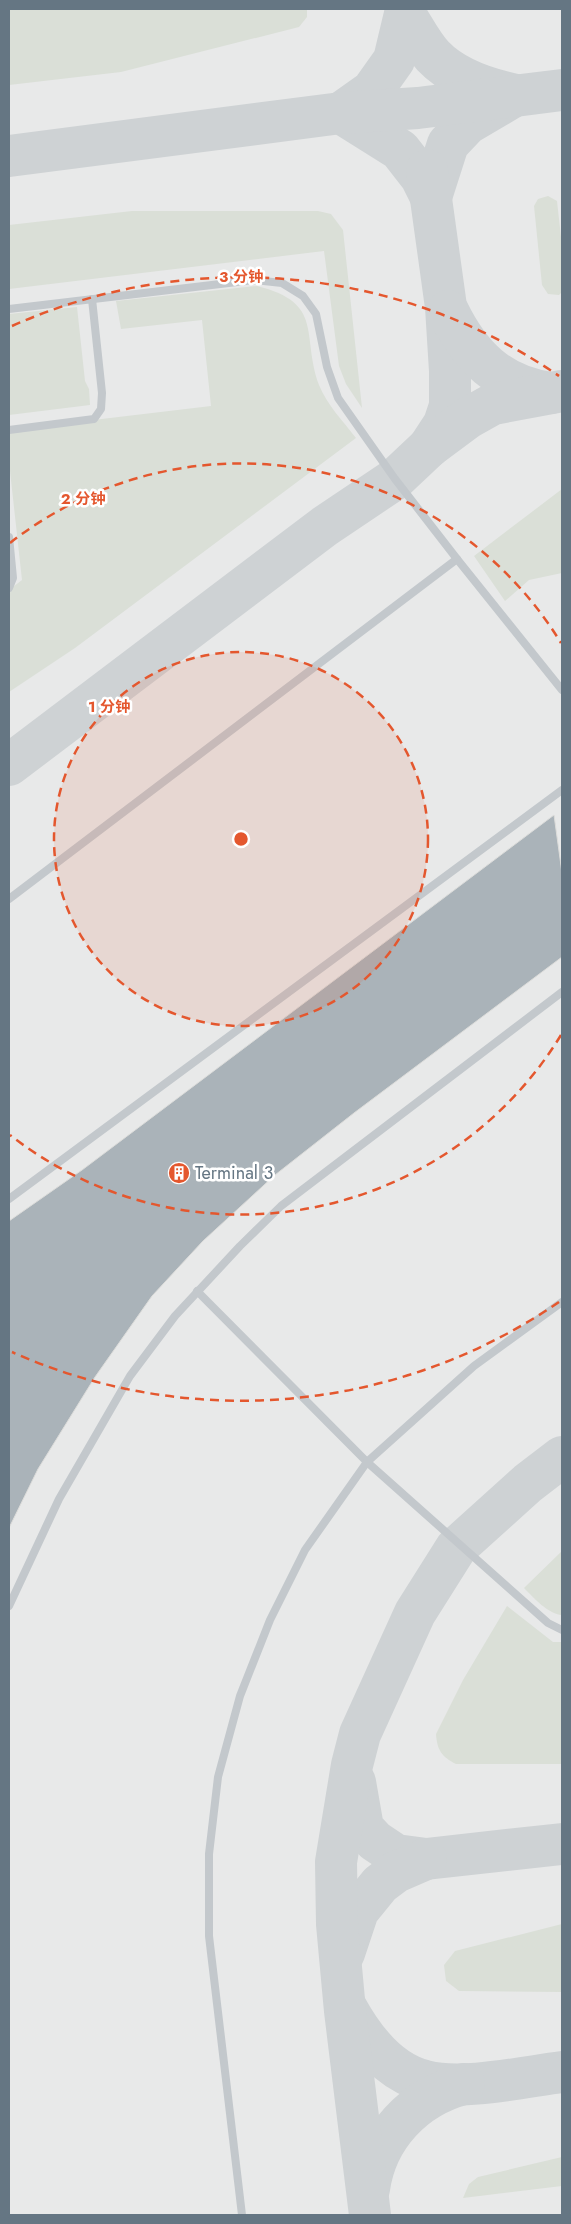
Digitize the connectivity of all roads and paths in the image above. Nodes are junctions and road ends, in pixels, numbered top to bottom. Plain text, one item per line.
1 (92, 299) junction
2 (9, 309) edge
3 (9, 430) edge
4 (9, 537) edge
5 (457, 560) junction
6 (9, 588) edge
7 (562, 690) edge
8 (562, 790) edge
9 (9, 899) edge
10 (562, 992) edge
11 (9, 1199) edge
12 (197, 1291) junction
13 (562, 1302) edge
14 (367, 1462) junction
15 (9, 1606) edge
16 (562, 1630) edge
17 (242, 2215) edge

1 - 2 lane
1 - 3 lane
1 - 5 lane
4 - 6 lane
5 - 7 lane
5 - 9 lane
8 - 11 lane
10 - 12 lane
12 - 14 lane
12 - 15 lane
13 - 14 lane
14 - 16 lane
14 - 17 lane

